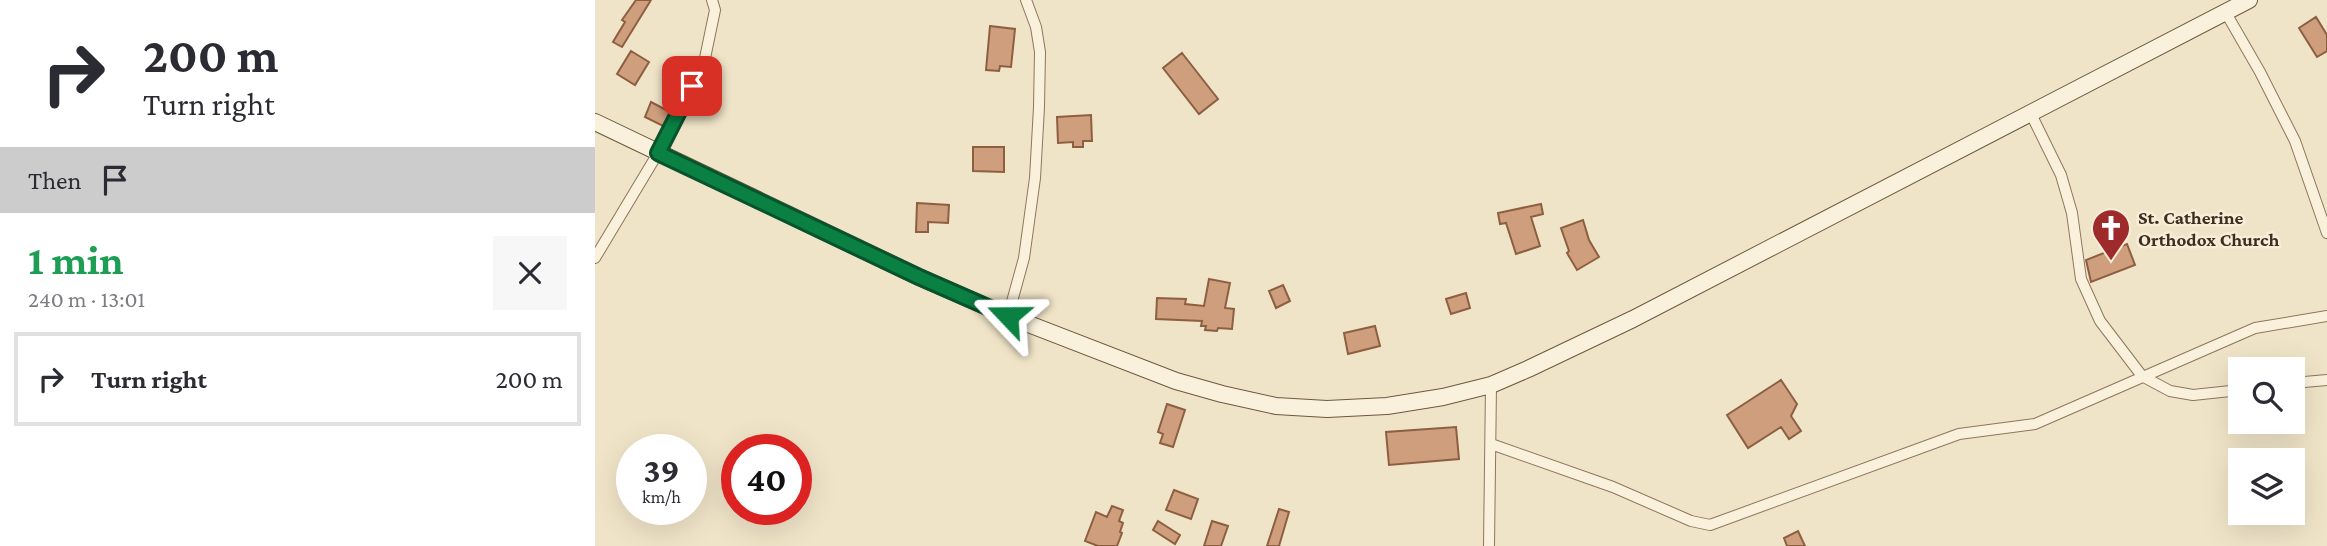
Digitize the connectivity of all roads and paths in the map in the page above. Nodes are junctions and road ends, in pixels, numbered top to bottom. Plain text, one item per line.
1 (712, 0) edge
2 (1026, 0) edge
3 (2249, 0) edge
4 (2226, 13) junction
5 (2030, 113) junction
6 (595, 122) edge
7 (658, 153) junction
8 (2327, 233) edge
9 (595, 258) edge
10 (1008, 316) junction
11 (2327, 316) edge
12 (2142, 376) junction
13 (2327, 380) edge
14 (2305, 382) edge
15 (1491, 385) junction
16 (2228, 391) edge
17 (1491, 444) junction
18 (1489, 546) edge

1 - 7 street
2 - 10 street
3 - 4 street
4 - 5 street
4 - 8 street
5 - 12 street
5 - 15 street
6 - 7 street
7 - 9 street
7 - 10 street
10 - 15 street
11 - 12 street
12 - 16 street
12 - 17 street
13 - 14 street
15 - 17 street
17 - 18 street

